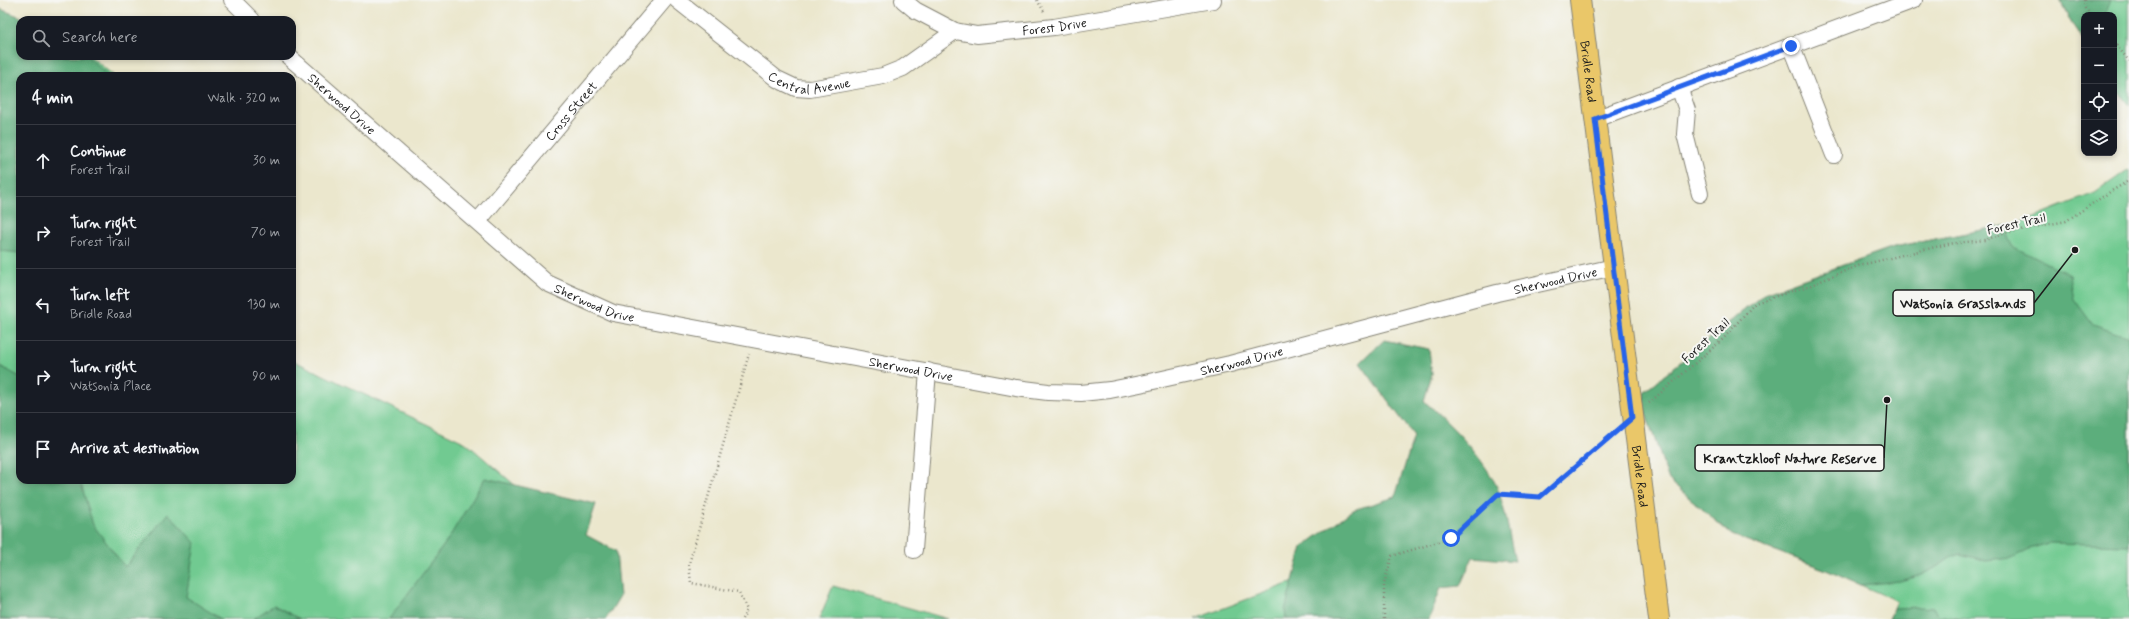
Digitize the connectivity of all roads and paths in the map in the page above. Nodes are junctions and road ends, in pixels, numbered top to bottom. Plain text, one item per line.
1 (232, 0) edge
2 (664, 0) edge
3 (677, 0) edge
4 (903, 0) edge
5 (1213, 0) edge
6 (1580, 0) edge
7 (1914, 0) edge
8 (2084, 0) edge
9 (2088, 12) edge
10 (248, 16) edge
11 (955, 31) junction
12 (1791, 46) junction
13 (2117, 46) edge
14 (293, 60) edge
15 (2129, 61) edge
16 (1680, 87) junction
17 (1595, 119) junction
18 (1834, 155) dead end
19 (2129, 182) edge
20 (1700, 194) dead end
21 (478, 221) junction
22 (1614, 267) junction
23 (753, 340) junction
24 (928, 372) junction
25 (1632, 418) junction
26 (914, 550) dead end
27 (742, 619) edge
28 (1384, 619) edge
29 (1658, 619) edge

1 - 10 street
2 - 21 street, Cross Street
3 - 11 street, Central Avenue
4 - 11 street, Forest Drive
5 - 11 street, Forest Drive
6 - 17 main road, Bridle Road
7 - 12 street
8 - 9 path
12 - 16 street
12 - 18 street
13 - 15 path
14 - 21 street, Sherwood Drive
16 - 17 street
16 - 20 street
17 - 22 main road, Bridle Road
19 - 25 path, Forest Trail
21 - 23 street, Sherwood Drive
22 - 24 street, Sherwood Drive
22 - 25 main road, Bridle Road
23 - 24 street, Sherwood Drive
23 - 27 path
24 - 26 street
25 - 28 path, Forest Trail
25 - 29 main road, Bridle Road

